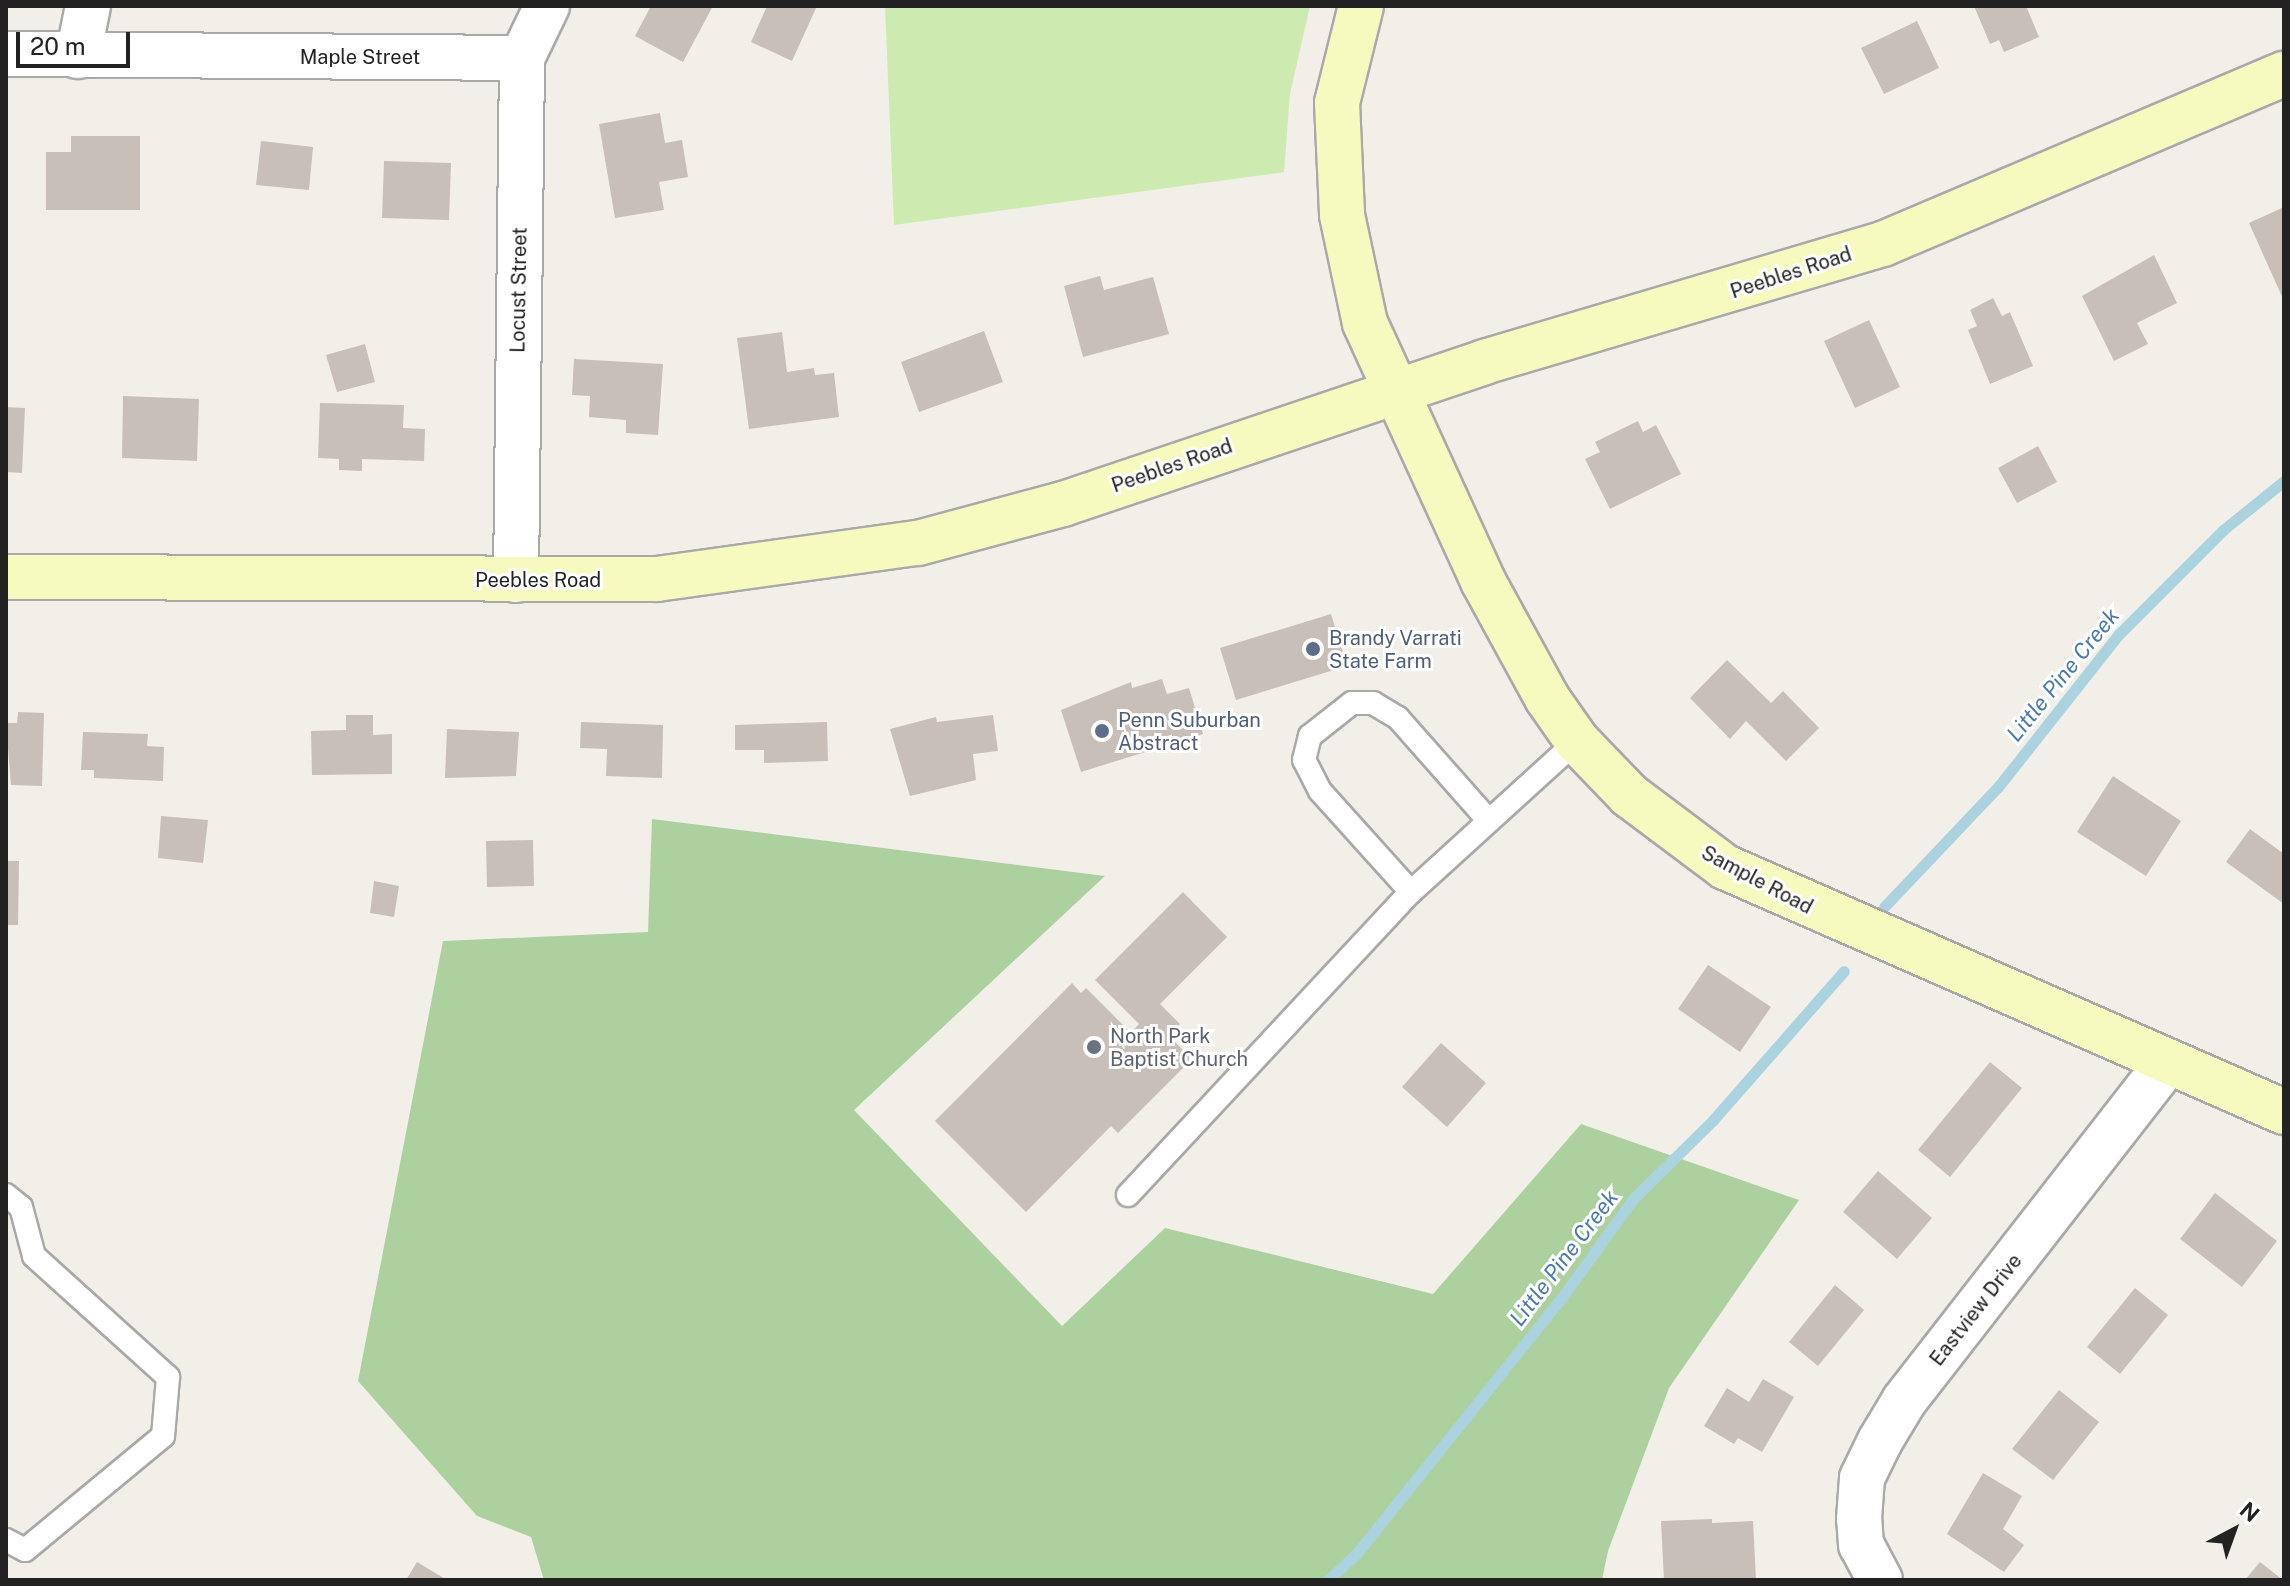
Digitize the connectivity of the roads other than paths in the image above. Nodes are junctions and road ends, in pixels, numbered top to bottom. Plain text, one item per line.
1 (88, 6) edge
2 (547, 6) edge
3 (1361, 6) edge
4 (6, 54) edge
5 (78, 56) junction
6 (522, 58) junction
7 (2284, 74) edge
8 (1393, 393) junction
9 (6, 577) edge
10 (516, 580) junction
11 (1577, 741) junction
12 (1489, 821) junction
13 (1411, 892) junction
14 (2166, 1064) junction
15 (2284, 1112) edge
16 (6, 1195) edge
17 (1128, 1195) dead end
18 (6, 1540) edge
19 (1880, 1580) edge

1 - 5 street
2 - 6 street, Locust Street
3 - 8 street, Sample Road
4 - 5 street, Maple Street
5 - 6 street, Maple Street
6 - 10 street, Locust Street
7 - 8 street, Peebles Road
8 - 10 street, Peebles Road
8 - 11 street, Sample Road
9 - 10 street, Peebles Road
11 - 12 lane
11 - 14 street, Sample Road
12 - 13 lane
12 - 13 lane
13 - 17 lane
14 - 15 street, Sample Road
14 - 19 street, Eastview Drive
16 - 18 lane

